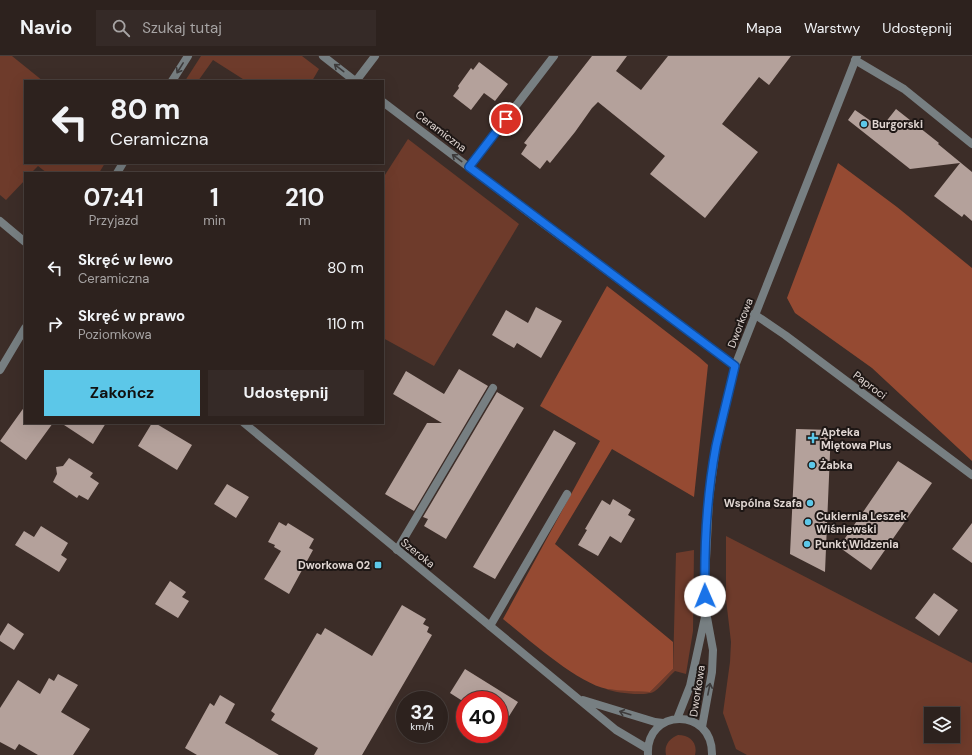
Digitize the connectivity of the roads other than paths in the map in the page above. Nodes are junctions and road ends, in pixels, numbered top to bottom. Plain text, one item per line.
1 (188, 56) edge
2 (323, 56) edge
3 (375, 56) edge
4 (554, 56) edge
5 (856, 58) edge
6 (173, 80) edge
7 (355, 80) edge
8 (357, 80) edge
9 (384, 103) edge
10 (972, 144) edge
11 (469, 167) junction
12 (0, 221) edge
13 (24, 241) edge
14 (754, 314) junction
15 (24, 330) edge
16 (735, 366) junction
17 (0, 370) edge
18 (493, 388) dead end
19 (245, 424) edge
20 (972, 475) edge
21 (567, 494) dead end
22 (397, 550) junction
23 (706, 612) junction
24 (490, 626) junction
25 (579, 699) junction
26 (677, 719) junction
27 (663, 723) junction
28 (702, 727) junction
29 (648, 752) edge
30 (712, 755) edge

1 -> 6 street
7 -> 2 street
3 - 8 street
4 - 11 street
5 - 10 street
5 - 14 street, Dworkowa
11 -> 9 street, Ceramiczna
11 - 16 street, Ceramiczna
12 - 13 street
14 - 16 street, Dworkowa
14 - 20 street, Paproci
15 - 17 street
16 - 23 street, Dworkowa
18 - 22 street
19 - 22 street, Szeroka
21 - 24 street
22 - 24 street, Szeroka
23 - 26 street, Dworkowa
28 -> 23 street, Dworkowa
24 - 25 street, Szeroka
27 -> 25 street, Szeroka
25 - 29 street, Szeroka
26 - 27 street
26 - 28 street
27 - 29 street
28 - 30 street

